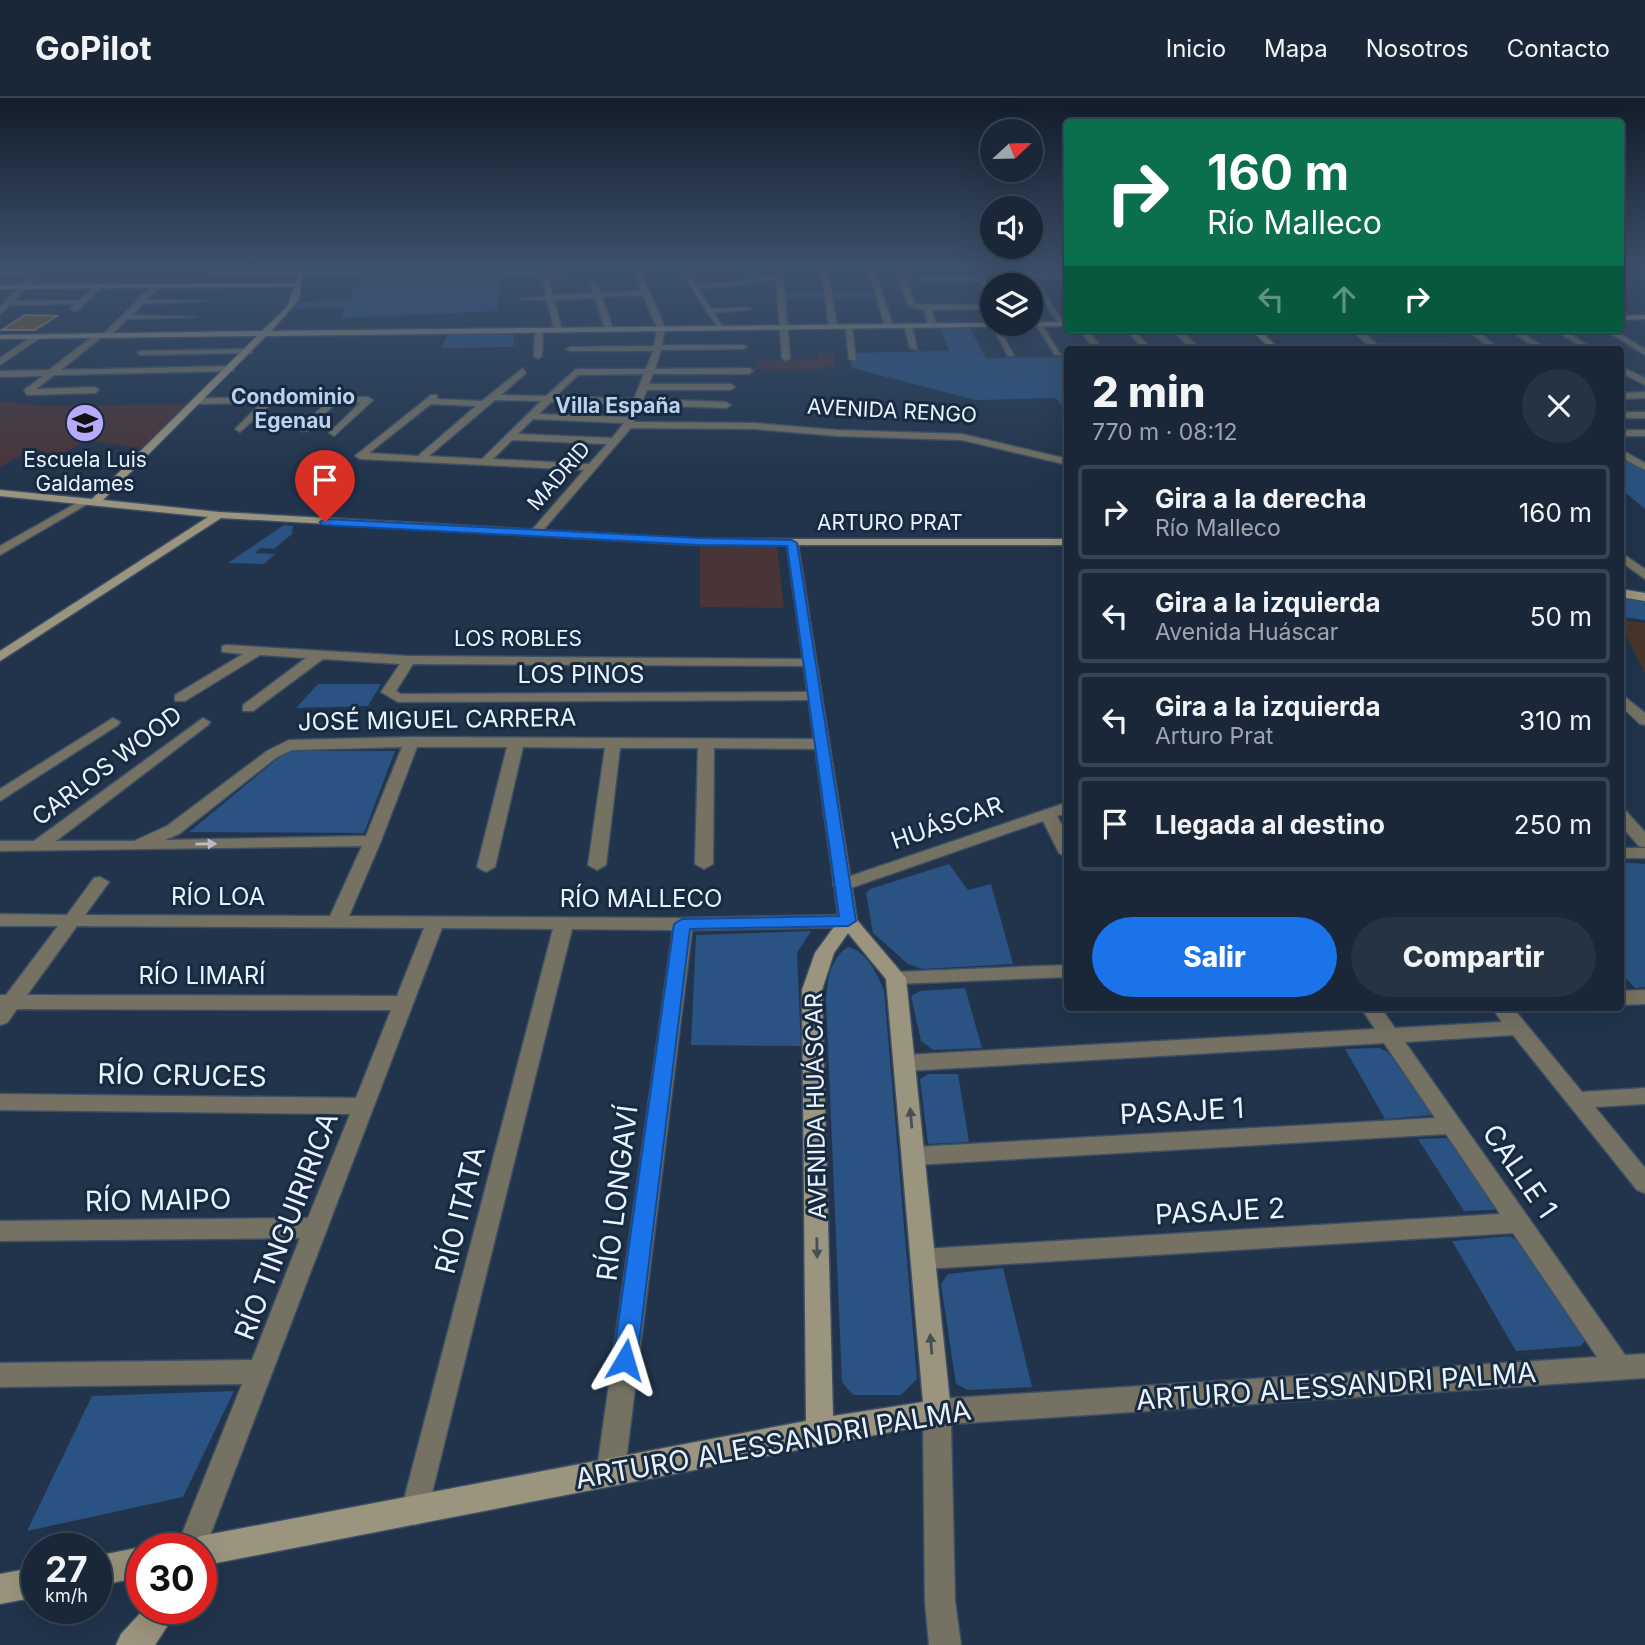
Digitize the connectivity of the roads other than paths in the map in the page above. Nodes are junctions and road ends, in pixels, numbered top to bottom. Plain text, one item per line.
1 (34, 339) edge
2 (98, 339) edge
3 (157, 339) edge
4 (261, 339) edge
5 (539, 339) edge
6 (659, 339) edge
7 (783, 339) edge
8 (850, 339) edge
9 (912, 339) edge
10 (1002, 339) edge
11 (1048, 339) edge
12 (1623, 339) edge
13 (743, 347) dead end
14 (658, 348) junction
15 (914, 348) dead end
16 (570, 349) dead end
17 (249, 351) junction
18 (141, 353) junction
19 (1058, 353) dead end
20 (1645, 353) edge
21 (1010, 354) dead end
22 (538, 356) dead end
23 (786, 358) dead end
24 (853, 359) dead end
25 (0, 362) edge
26 (231, 369) junction
27 (650, 370) junction
28 (1624, 370) edge
29 (118, 371) junction
30 (523, 371) dead end
31 (749, 371) dead end
32 (52, 372) junction
33 (0, 374) edge
34 (1645, 382) edge
35 (644, 387) junction
36 (731, 387) dead end
37 (95, 390) dead end
38 (1645, 395) edge
39 (1624, 396) edge
40 (547, 398) junction
41 (200, 401) junction
42 (269, 401) junction
43 (298, 401) junction
44 (489, 401) junction
45 (365, 404) junction
46 (635, 404) junction
47 (726, 405) dead end
48 (327, 407) junction
49 (1624, 415) edge
50 (1645, 415) edge
51 (529, 416) junction
52 (629, 423) junction
53 (754, 426) junction
54 (240, 429) dead end
55 (304, 429) dead end
56 (334, 433) dead end
57 (1624, 433) edge
58 (1645, 433) edge
59 (509, 437) junction
60 (615, 441) junction
61 (1624, 454) edge
62 (1624, 455) edge
63 (1645, 455) edge
64 (1064, 456) edge
65 (420, 459) junction
66 (1064, 461) edge
67 (484, 462) junction
68 (593, 467) junction
69 (1645, 467) edge
70 (0, 493) edge
71 (90, 502) junction
72 (219, 515) junction
73 (535, 533) junction
74 (1064, 542) edge
75 (792, 543) junction
76 (0, 551) edge
77 (1624, 558) edge
78 (1645, 575) edge
79 (1624, 594) edge
80 (1645, 597) edge
81 (227, 649) dead end
82 (256, 652) junction
83 (319, 656) junction
84 (0, 657) edge
85 (409, 660) junction
86 (810, 663) junction
87 (814, 696) junction
88 (180, 698) dead end
89 (1624, 700) edge
90 (248, 708) dead end
91 (1645, 721) edge
92 (113, 722) dead end
93 (203, 722) dead end
94 (411, 742) junction
95 (516, 743) junction
96 (613, 743) junction
97 (706, 744) junction
98 (821, 744) junction
99 (0, 796) edge
100 (1064, 808) edge
101 (1048, 814) junction
102 (1624, 818) edge
103 (373, 841) junction
104 (1645, 842) edge
105 (1064, 845) edge
106 (0, 846) edge
107 (38, 846) junction
108 (137, 846) junction
109 (1624, 853) edge
110 (1645, 853) edge
111 (704, 864) dead end
112 (597, 865) dead end
113 (486, 867) dead end
114 (100, 882) dead end
115 (842, 885) junction
116 (0, 920) edge
117 (72, 920) junction
118 (848, 921) junction
119 (337, 922) junction
120 (435, 923) junction
121 (564, 923) junction
122 (682, 924) junction
123 (1064, 971) edge
124 (896, 978) junction
125 (403, 1003) junction
126 (4, 1007) edge
127 (1373, 1011) edge
128 (1505, 1011) edge
129 (1519, 1028) junction
130 (1391, 1036) junction
131 (906, 1063) junction
132 (1645, 1096) edge
133 (1577, 1100) junction
134 (0, 1102) edge
135 (363, 1106) junction
136 (1452, 1125) junction
137 (915, 1156) junction
138 (1645, 1184) edge
139 (1520, 1223) junction
140 (317, 1228) junction
141 (0, 1231) edge
142 (924, 1259) junction
143 (1632, 1367) edge
144 (262, 1372) junction
145 (0, 1375) edge
146 (937, 1412) junction
147 (820, 1431) junction
148 (611, 1469) junction
149 (415, 1511) junction
150 (197, 1533) edge
151 (217, 1547) edge
152 (21, 1585) edge
153 (0, 1589) edge
154 (152, 1624) edge
155 (132, 1645) edge
156 (945, 1645) edge

1 - 25 street
2 - 32 street
3 - 18 street
4 - 17 street
5 - 22 street
6 - 14 street, MADRID
7 - 23 street
8 - 24 street
9 - 15 street
10 - 21 street
11 - 19 street
12 - 20 street
13 - 14 street
14 - 16 street
14 - 27 street, MADRID
17 - 18 street
17 - 26 street
18 - 29 street
26 - 29 street
26 - 41 street
27 - 31 street
27 - 35 street, MADRID
27 - 40 street
28 - 34 street
29 - 32 street
30 - 44 street
32 - 33 street
32 - 37 street
35 - 36 street
35 - 46 street, MADRID
38 - 39 street
40 - 44 street
40 - 46 street
40 - 51 street
41 - 42 street
41 - 71 street
42 - 43 street
42 - 54 street
43 - 45 street
43 - 48 street
44 - 65 street
44 - 65 street
45 - 48 street
45 - 56 street
46 - 47 street
46 - 52 street, MADRID
48 - 55 street
49 - 50 street
51 - 52 street, AVENIDA RENGO
51 - 59 street
52 - 53 street, AVENIDA RENGO
52 - 60 street, MADRID
53 - 64 street, AVENIDA RENGO
53 - 66 street, AVENIDA RENGO
57 - 58 street
59 - 60 street
59 - 67 street
60 - 68 street, MADRID
61 - 63 street
62 - 69 street
65 - 67 street
67 - 68 street
68 - 73 street, MADRID
70 - 71 street, ARTURO PRAT
71 - 72 street, ARTURO PRAT
71 - 76 street
72 - 73 street, ARTURO PRAT
72 - 84 street
73 - 75 street, ARTURO PRAT
74 - 75 street, ARTURO PRAT
75 - 86 street
77 - 78 street
79 - 80 street
81 - 82 street, LOS ROBLES
82 - 83 street, LOS ROBLES
82 - 88 street
83 - 85 street, LOS ROBLES
83 - 90 street
85 - 86 street, LOS ROBLES
85 - 87 street, LOS PINOS
86 - 87 street
87 - 98 street
89 - 91 street
92 - 99 street
93 - 107 street, CARLOS WOOD
94 - 95 street, JOSÉ MIGUEL CARRERA
94 - 103 street
94 - 108 street, JOSÉ MIGUEL CARRERA
95 - 96 street, JOSÉ MIGUEL CARRERA
95 - 113 street
96 - 97 street, JOSÉ MIGUEL CARRERA
96 - 112 street
97 - 98 street, JOSÉ MIGUEL CARRERA
97 - 111 street
98 - 115 street
100 - 101 street, HUÁSCAR
101 - 105 street
101 - 115 street, HUÁSCAR
102 - 104 street
108 -> 103 street
103 - 119 street
106 - 107 street, JOSÉ MIGUEL CARRERA
107 - 108 street, JOSÉ MIGUEL CARRERA
109 - 110 street
114 - 117 street
115 - 118 street
116 - 117 street, RÍO LOA
117 - 119 street, RÍO LOA
117 - 126 street
118 - 122 street, RÍO MALLECO
118 - 124 street
118 -> 147 street, AVENIDA HUÁSCAR
119 - 120 street, RÍO LOA
120 - 121 street, RÍO MALLECO
120 - 125 street, RÍO TINGUIRIRICA
121 - 122 street, RÍO MALLECO
121 - 149 street, RÍO ITATA
122 - 148 street, RÍO LONGAVÍ
123 - 124 street
124 - 131 street
125 - 126 street, RÍO LIMARÍ
125 - 135 street, RÍO TINGUIRIRICA
127 - 130 street, CALLE 1
128 - 129 street
129 - 130 street
129 - 133 street
130 - 131 street
130 - 136 street, CALLE 1
137 -> 131 street
132 - 133 street
133 - 138 street
134 - 135 street, RÍO CRUCES
135 - 140 street, RÍO TINGUIRIRICA
136 - 137 street, PASAJE 1
136 - 139 street, CALLE 1
137 - 142 street
139 - 142 street, PASAJE 2
139 - 143 street, CALLE 1
140 - 141 street, RÍO MAIPO
140 - 144 street, RÍO TINGUIRIRICA
146 -> 142 street
143 - 146 street, ARTURO ALESSANDRI PALMA
144 - 145 street
144 - 150 street, RÍO TINGUIRIRICA
146 - 147 street, ARTURO ALESSANDRI PALMA
146 - 156 street
147 - 148 street, ARTURO ALESSANDRI PALMA
148 - 149 street, ARTURO ALESSANDRI PALMA
149 - 151 street, ARTURO ALESSANDRI PALMA
152 - 153 street
154 - 155 street

